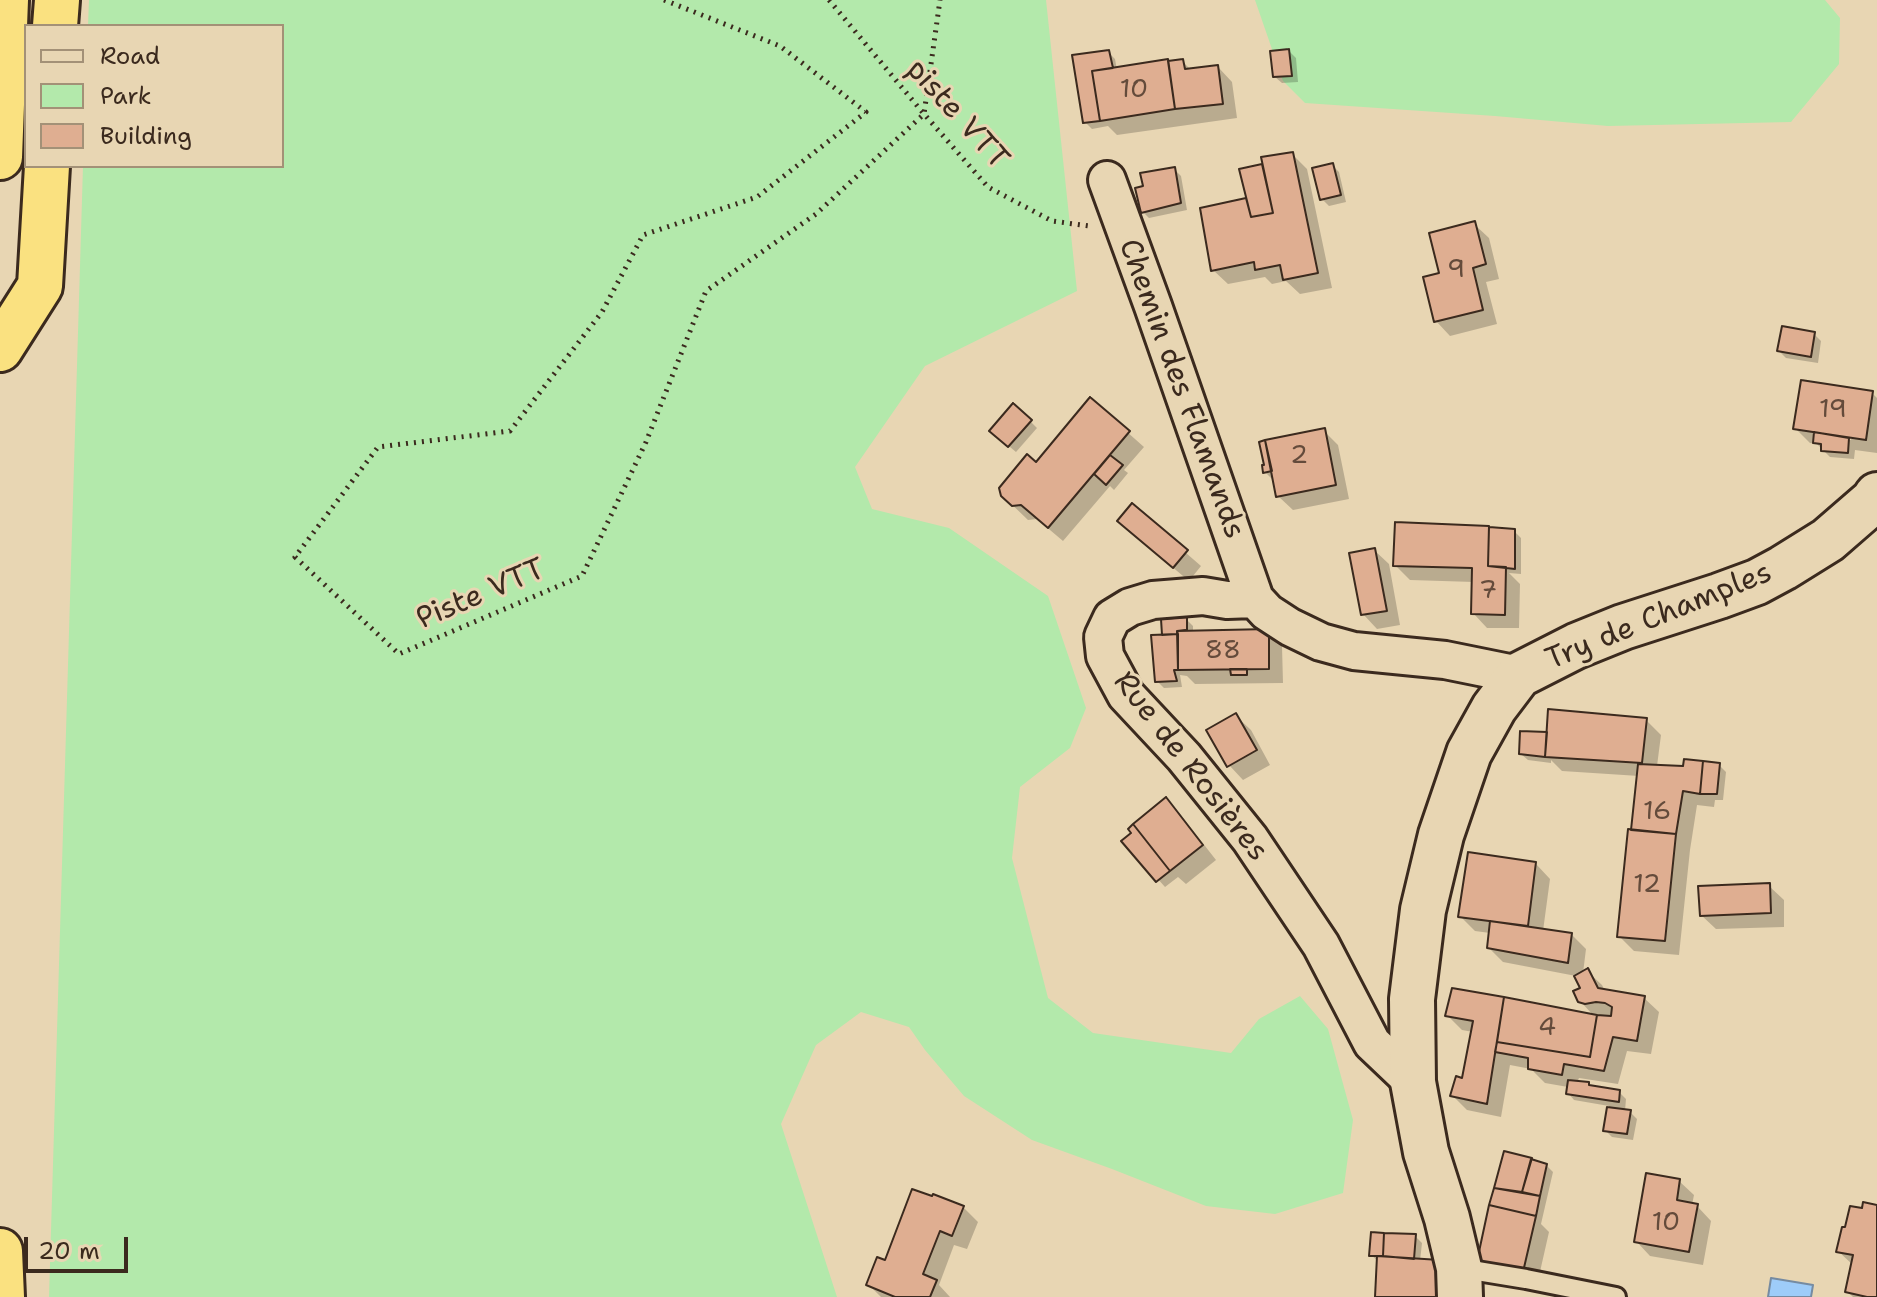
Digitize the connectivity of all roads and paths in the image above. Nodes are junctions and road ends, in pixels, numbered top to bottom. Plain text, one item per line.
1 (6, 0) edge
2 (57, 0) edge
3 (664, 0) edge
4 (829, 0) edge
5 (940, 0) edge
6 (55, 24) edge
7 (924, 114) junction
8 (0, 157) edge
9 (47, 168) edge
10 (1107, 180) dead end
11 (1124, 230) junction
12 (0, 349) edge
13 (1876, 499) edge
14 (1255, 599) junction
15 (1519, 675) junction
16 (1413, 1082) junction
17 (0, 1251) edge
18 (1459, 1282) edge
19 (2, 1297) edge
20 (1616, 1297) edge

1 - 8 highway
2 - 6 highway
3 - 7 path, Piste VTT
4 - 7 path, piste VTT
5 - 7 path, Piste VTT
7 - 11 path, piste VTT
9 - 12 highway
10 - 11 street, Chemin des Flamands
11 - 14 street, Chemin des Flamands
13 - 15 street, Try de Champles
14 - 15 street
14 - 16 street, Rue de Rosières
15 - 16 street, Try de Champles
16 - 18 street
17 - 19 highway
18 - 20 lane

